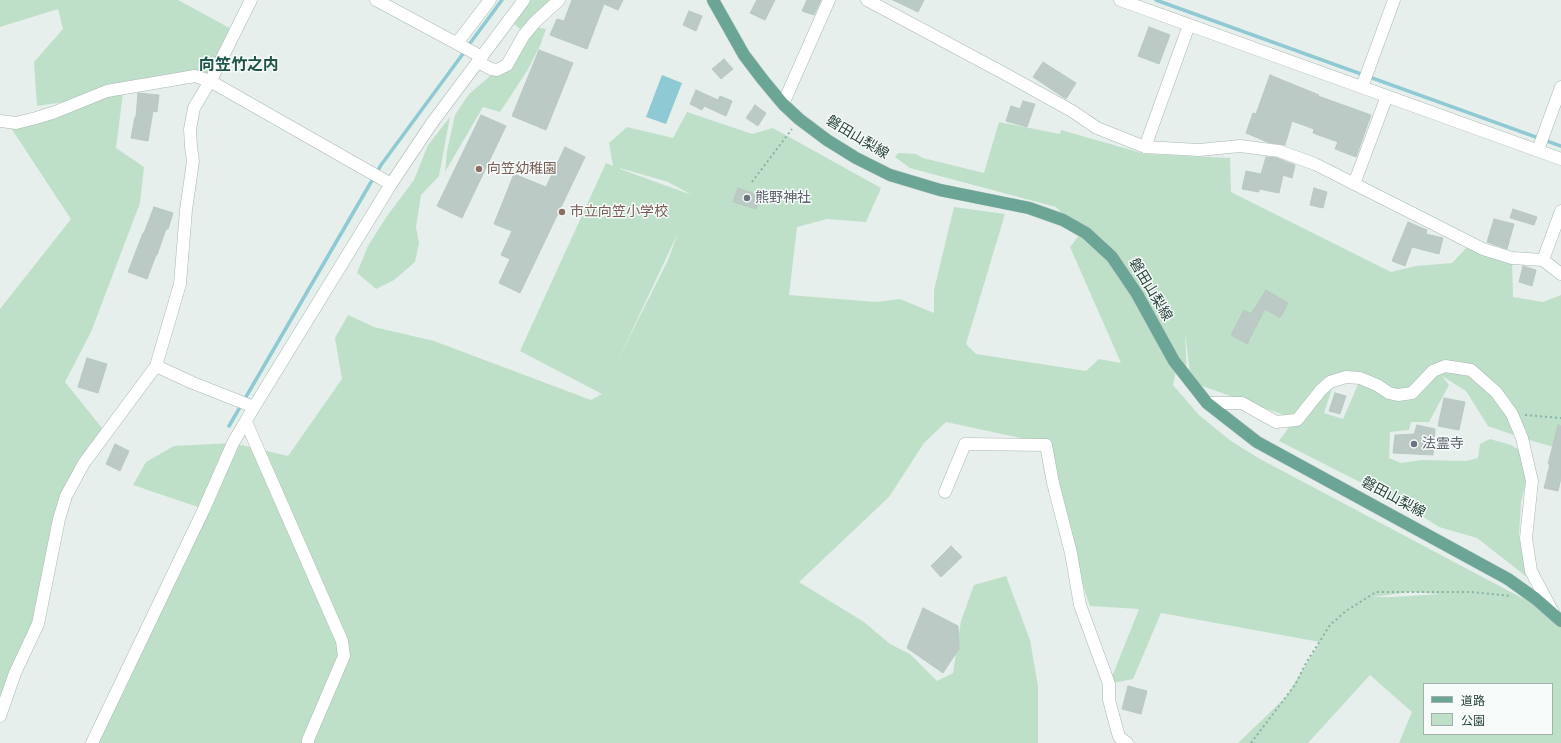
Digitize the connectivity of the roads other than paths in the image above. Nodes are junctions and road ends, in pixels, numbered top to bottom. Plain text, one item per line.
1 (251, 0) edge
2 (376, 0) edge
3 (490, 0) edge
4 (524, 0) edge
5 (559, 0) edge
6 (713, 0) edge
7 (829, 0) edge
8 (867, 0) edge
9 (1120, 0) edge
10 (1394, 0) edge
11 (1189, 25) junction
12 (457, 43) junction
13 (480, 59) junction
14 (210, 81) junction
15 (1362, 87) junction
16 (1561, 87) edge
17 (1388, 96) junction
18 (783, 104) junction
19 (0, 121) edge
20 (1145, 146) junction
21 (1538, 150) junction
22 (1561, 159) edge
23 (391, 184) junction
24 (1354, 184) junction
25 (1561, 211) edge
26 (1543, 260) junction
27 (1561, 274) edge
28 (156, 366) junction
29 (1207, 403) junction
30 (254, 407) junction
31 (246, 422) junction
32 (945, 492) dead end
33 (1557, 618) edge
34 (0, 716) edge
35 (92, 743) edge
36 (308, 743) edge
37 (1127, 743) edge

1 - 14 street
2 - 12 street
3 - 12 street
4 - 13 street
5 - 13 street
6 - 18 main road, 磐田山梨線
7 - 18 street
8 - 20 street
9 - 11 street
10 - 15 street
11 - 15 street
11 - 20 street
12 - 13 street
13 - 23 street
14 - 19 street
14 - 23 street
14 - 28 street
15 - 17 street
16 - 21 street
17 - 21 street
17 - 24 street
18 - 29 main road, 磐田山梨線
20 - 24 street
21 - 22 street
23 - 30 street
24 - 26 street
25 - 26 street
26 - 27 street
28 - 30 street
28 - 34 street
29 - 33 main road, 磐田山梨線
29 - 33 street
30 - 31 street
31 - 35 street
31 - 36 street
32 - 37 street

